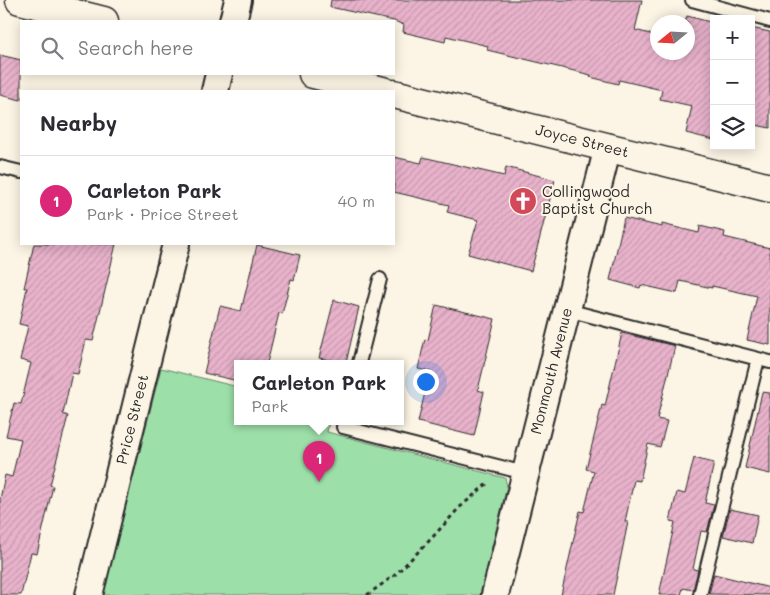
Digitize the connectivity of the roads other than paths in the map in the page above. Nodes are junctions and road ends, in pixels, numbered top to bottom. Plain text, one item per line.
1 (20, 0) edge
2 (238, 0) edge
3 (692, 0) edge
4 (100, 20) edge
5 (233, 20) edge
6 (770, 21) edge
7 (220, 75) edge
8 (317, 75) edge
9 (215, 90) edge
10 (379, 90) edge
11 (395, 94) edge
12 (608, 147) junction
13 (0, 167) edge
14 (20, 172) edge
15 (770, 188) edge
16 (176, 245) edge
17 (380, 279) dead end
18 (567, 310) junction
19 (360, 360) edge
20 (764, 361) edge
21 (344, 425) edge
22 (525, 473) junction
23 (89, 595) edge
24 (495, 595) edge
25 (700, 595) edge

1 - 4 main road
2 - 5 street
3 - 6 lane
7 - 9 street
8 - 10 main road
11 - 12 main road, Joyce Street
12 - 15 main road, Joyce Street
12 - 18 street, Monmouth Avenue
13 - 14 lane
16 - 23 street, Price Street
17 - 19 lane
18 - 20 lane
18 - 22 street, Monmouth Avenue
20 - 25 lane
21 - 22 lane
22 - 24 street, Monmouth Avenue

